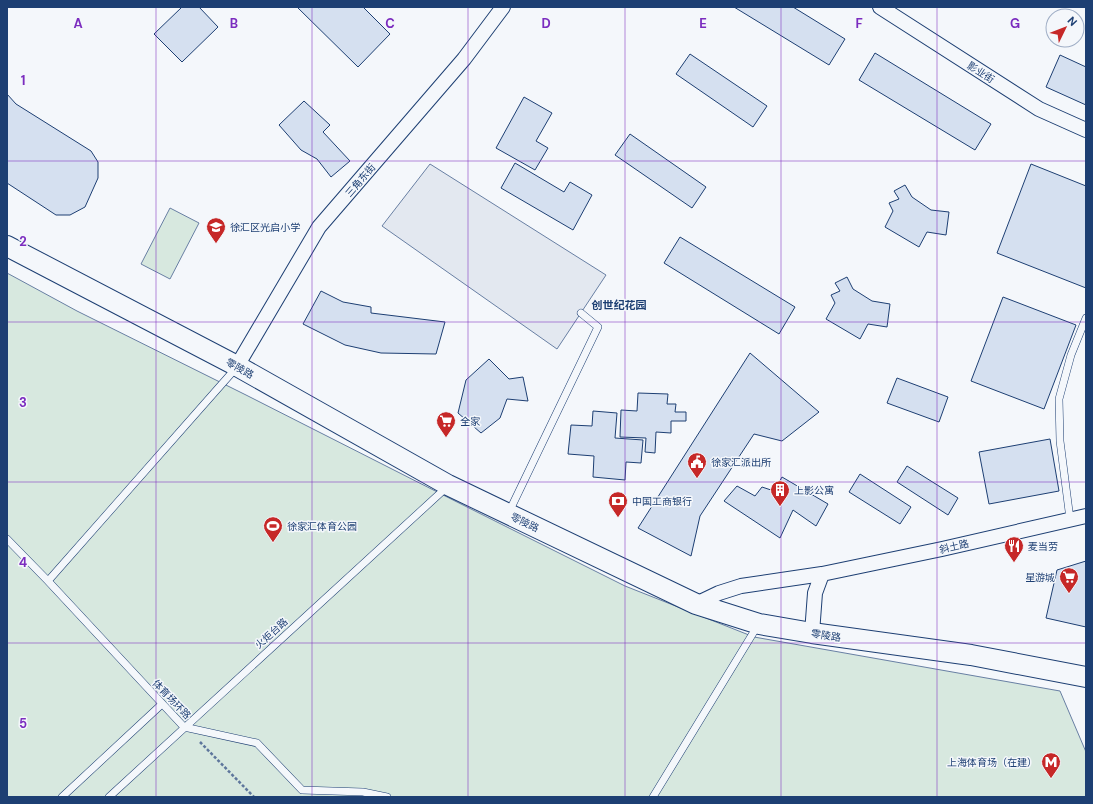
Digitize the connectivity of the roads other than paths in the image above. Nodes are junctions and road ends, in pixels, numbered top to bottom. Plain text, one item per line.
1 (503, 7) edge
2 (880, 7) edge
3 (1086, 130) edge
4 (7, 246) edge
5 (581, 313) dead end
6 (1086, 318) edge
7 (237, 366) junction
8 (448, 485) junction
9 (508, 514) junction
10 (1086, 516) edge
11 (1070, 519) junction
12 (7, 539) edge
13 (822, 574) junction
14 (48, 581) junction
15 (696, 604) junction
16 (759, 624) junction
17 (812, 633) junction
18 (1086, 677) edge
19 (162, 704) junction
20 (184, 727) junction
21 (62, 797) edge
22 (109, 797) edge
23 (387, 797) edge
24 (653, 797) edge

1 - 7 street, 三角东街
2 - 3 street, 影业街
4 - 7 street, 零陵路
5 - 9 lane
6 - 11 lane
7 - 8 street, 零陵路
7 - 14 lane
8 - 9 street, 零陵路
8 - 20 lane, 火炬台路
9 - 15 street, 零陵路
10 - 11 street, 斜土路
11 - 13 street, 斜土路
12 - 14 lane, 体育场环路
13 - 15 street, 斜土路
13 - 17 street
14 - 19 lane, 体育场环路
15 - 16 street, 零陵路
16 - 17 street, 零陵路
16 - 24 lane
17 - 18 street, 零陵路
19 - 20 lane, 体育场环路
19 - 21 lane
20 - 22 lane, 火炬台路
20 - 23 lane, 体育场环路

